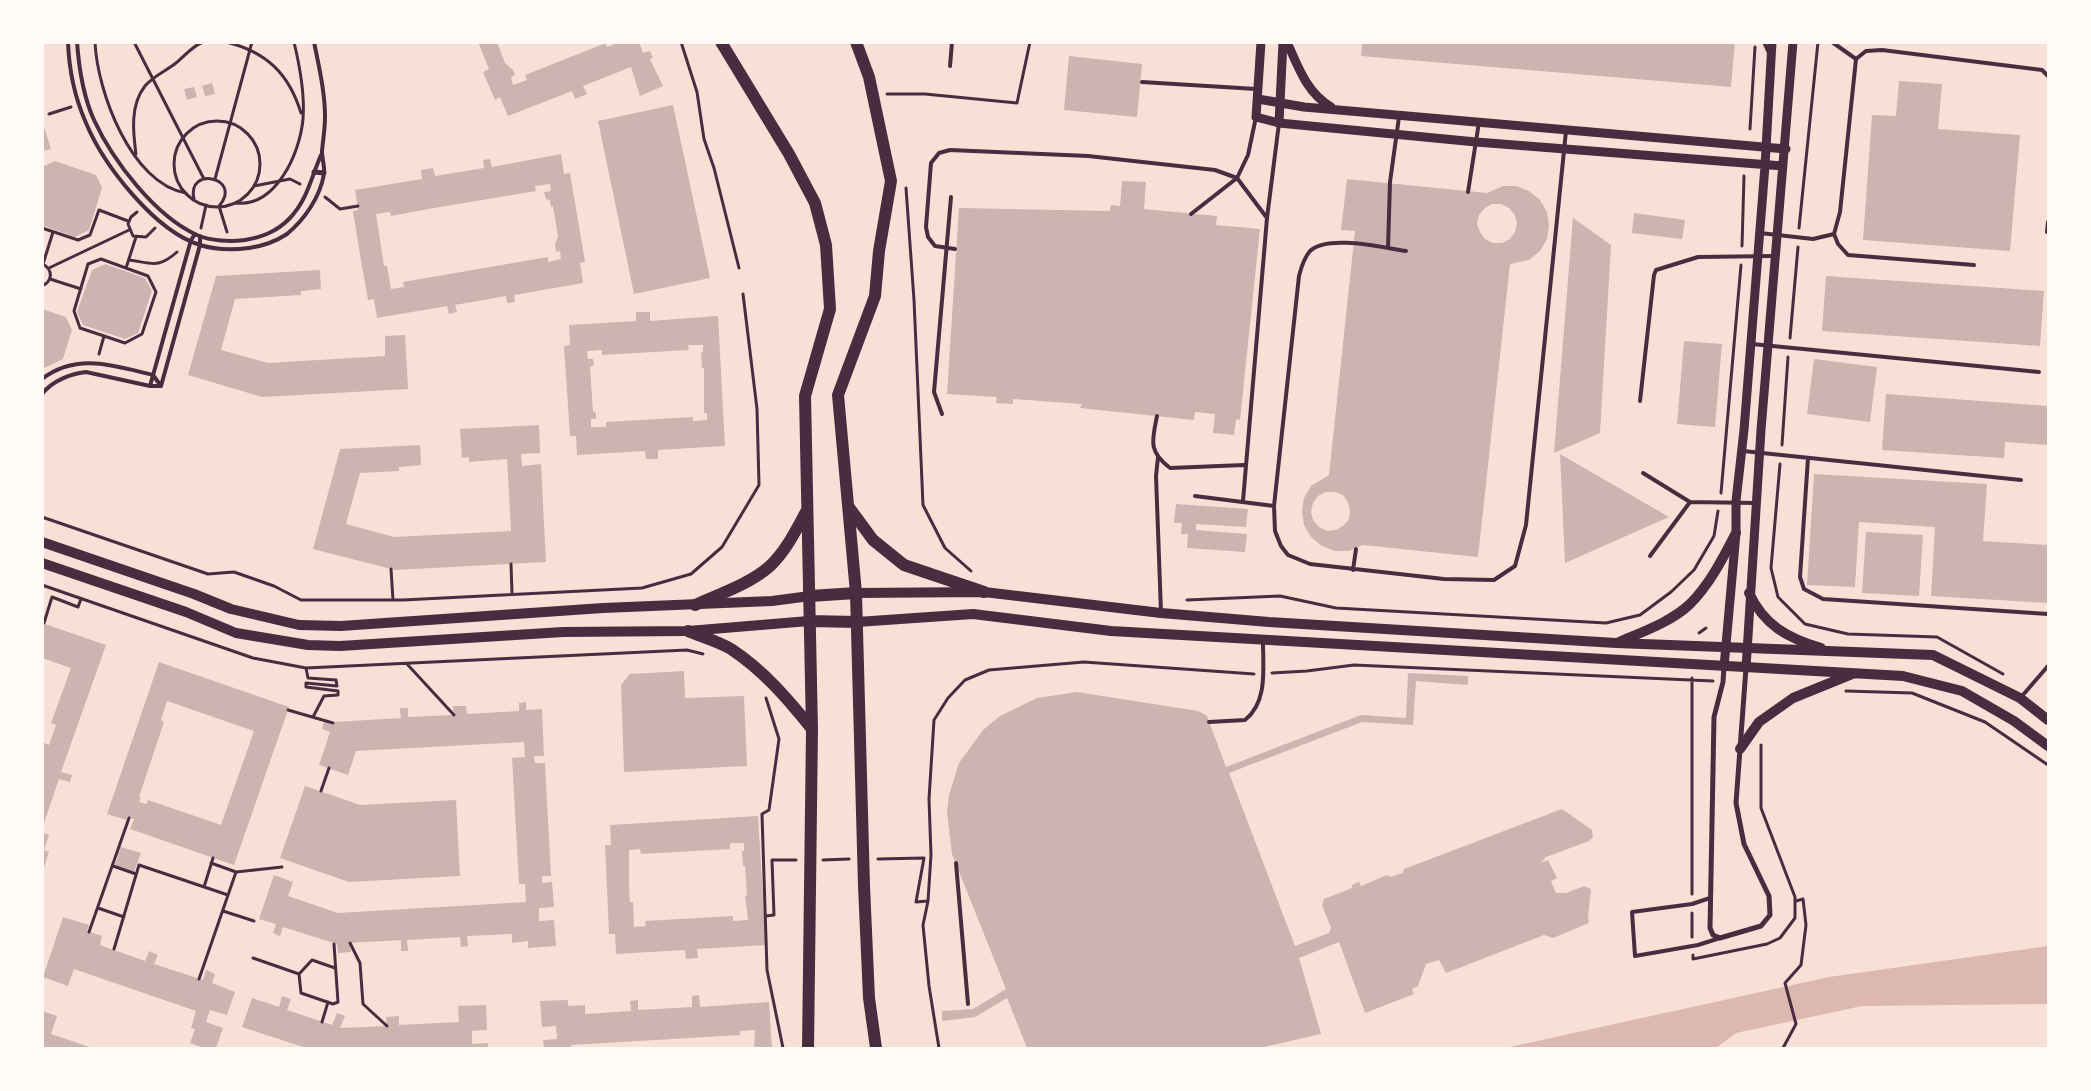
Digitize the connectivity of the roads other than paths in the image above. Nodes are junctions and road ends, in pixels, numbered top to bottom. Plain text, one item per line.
1 (68, 42) edge
2 (77, 42) edge
3 (314, 42) edge
4 (721, 42) edge
5 (856, 42) edge
6 (952, 42) edge
7 (1261, 42) edge
8 (1285, 42) edge
9 (1764, 42) edge
10 (1772, 42) edge
11 (1793, 42) edge
12 (1832, 42) edge
13 (1771, 58) junction
14 (1856, 59) junction
15 (950, 66) dead end
16 (2048, 76) edge
17 (1142, 82) dead end
18 (1259, 90) junction
19 (1258, 99) junction
20 (1280, 103) junction
21 (1334, 108) junction
22 (1399, 115) junction
23 (1256, 117) junction
24 (1479, 122) junction
25 (1279, 123) junction
26 (1566, 129) junction
27 (1396, 134) junction
28 (1476, 142) junction
29 (1767, 147) junction
30 (1565, 148) junction
31 (1786, 149) junction
32 (322, 154) junction
33 (1765, 166) junction
34 (1783, 166) junction
35 (314, 172) junction
36 (324, 172) junction
37 (1237, 178) junction
38 (1468, 192) dead end
39 (951, 197) dead end
40 (1190, 214) dead end
41 (1267, 218) junction
42 (2048, 222) edge
43 (2047, 232) edge
44 (1760, 233) junction
45 (1778, 234) junction
46 (1834, 234) junction
47 (197, 235) junction
48 (191, 240) junction
49 (200, 245) junction
50 (955, 248) dead end
51 (1388, 248) junction
52 (1406, 251) dead end
53 (1758, 256) junction
54 (1777, 256) junction
55 (1974, 265) dead end
56 (1751, 343) junction
57 (1769, 346) junction
58 (2039, 372) dead end
59 (153, 375) junction
60 (42, 379) edge
61 (150, 386) junction
62 (161, 386) junction
63 (42, 394) edge
64 (1640, 402) dead end
65 (942, 414) dead end
66 (1157, 416) dead end
67 (1742, 451) junction
68 (1759, 453) junction
69 (1158, 457) junction
70 (1808, 458) junction
71 (1244, 466) junction
72 (1643, 473) dead end
73 (2021, 480) dead end
74 (1195, 496) dead end
75 (1243, 501) junction
76 (1736, 501) junction
77 (1690, 502) junction
78 (1756, 503) junction
79 (848, 506) junction
80 (1274, 506) junction
81 (806, 512) junction
82 (1736, 533) junction
83 (42, 542) edge
84 (1356, 549) dead end
85 (1650, 556) dead end
86 (42, 563) edge
87 (1353, 570) junction
88 (984, 592) junction
89 (856, 593) junction
90 (1749, 593) junction
91 (810, 596) junction
92 (695, 606) junction
93 (1161, 614) junction
94 (2048, 614) edge
95 (809, 621) junction
96 (857, 622) junction
97 (688, 631) junction
98 (1264, 639) junction
99 (1616, 643) junction
100 (1725, 647) junction
101 (1748, 648) junction
102 (1835, 652) junction
103 (2048, 666) edge
104 (1724, 667) junction
105 (1746, 668) junction
106 (1855, 673) junction
107 (2020, 698) junction
108 (2048, 720) edge
109 (1210, 722) dead end
110 (812, 729) junction
111 (2048, 746) edge
112 (1740, 750) junction
113 (956, 863) dead end
114 (1710, 898) junction
115 (1720, 938) junction
116 (968, 1004) dead end
117 (808, 1048) edge
118 (876, 1048) edge

1 - 48 lane
2 - 47 lane
3 - 32 lane
4 - 81 main road
5 - 79 main road
6 - 15 lane
7 - 18 street
8 - 20 street
8 - 21 street
9 - 13 lane
10 - 13 street
11 - 31 street
12 - 14 lane
13 - 29 street
14 - 16 lane
14 - 46 lane
17 - 18 lane
18 - 19 street
19 - 20 street
19 - 23 street
20 - 21 street
20 - 25 street
21 - 22 street
22 - 24 street
22 - 27 lane
23 - 25 street
23 - 37 lane
24 - 26 street
24 - 28 lane
25 - 27 street
25 - 41 lane
26 - 29 street
26 - 30 lane
27 - 28 street
27 - 51 lane
28 - 30 street
28 - 38 lane
29 - 31 street
29 - 33 street
30 - 33 street
30 - 87 lane
31 - 34 street
32 - 35 lane
32 - 36 lane
33 - 34 street
33 - 44 street
34 - 45 street
35 - 36 street
35 - 47 lane
36 - 49 lane
37 - 40 lane
37 - 41 lane
37 - 50 lane
39 - 65 lane
41 - 71 lane
42 - 43 lane
44 - 45 lane
44 - 53 street
45 - 46 lane
45 - 54 street
46 - 55 lane
47 - 48 lane
47 - 49 lane
48 - 49 lane
48 - 59 lane
49 - 62 lane
51 - 52 lane
51 - 80 lane
53 - 54 lane
53 - 56 street
53 - 64 lane
54 - 57 street
56 - 57 lane
56 - 67 street
57 - 58 lane
57 - 68 street
59 - 60 lane
59 - 61 lane
59 - 62 lane
61 - 62 lane
61 - 63 lane
66 - 69 lane
67 - 68 lane
67 - 76 street
68 - 70 lane
68 - 78 street
69 - 71 lane
69 - 93 lane
70 - 73 lane
70 - 94 lane
71 - 75 lane
72 - 77 lane
74 - 75 lane
75 - 80 lane
76 - 77 lane
76 - 78 lane
76 - 82 street
77 - 85 lane
78 - 90 street
79 - 88 main road
79 - 89 main road
80 - 87 lane
81 - 91 main road
81 - 92 main road
82 - 99 main road
82 - 100 street
83 - 92 main road
84 - 87 lane
86 - 97 main road
88 - 89 main road
88 - 93 main road
89 - 91 main road
89 - 96 main road
90 - 101 street
90 - 102 main road
91 - 92 main road
91 - 95 main road
93 - 99 main road
95 - 96 main road
95 - 97 main road
95 - 110 main road
96 - 98 main road
96 - 118 main road
97 - 110 main road
98 - 104 main road
98 - 109 lane
99 - 100 main road
100 - 101 main road
100 - 104 street
101 - 102 main road
101 - 105 street
102 - 107 main road
103 - 107 lane
104 - 105 main road
104 - 114 street
105 - 106 main road
105 - 112 street
106 - 111 main road
106 - 112 main road
107 - 108 main road
110 - 117 main road
112 - 115 street
113 - 116 lane
114 - 115 street
114 - 115 lane

